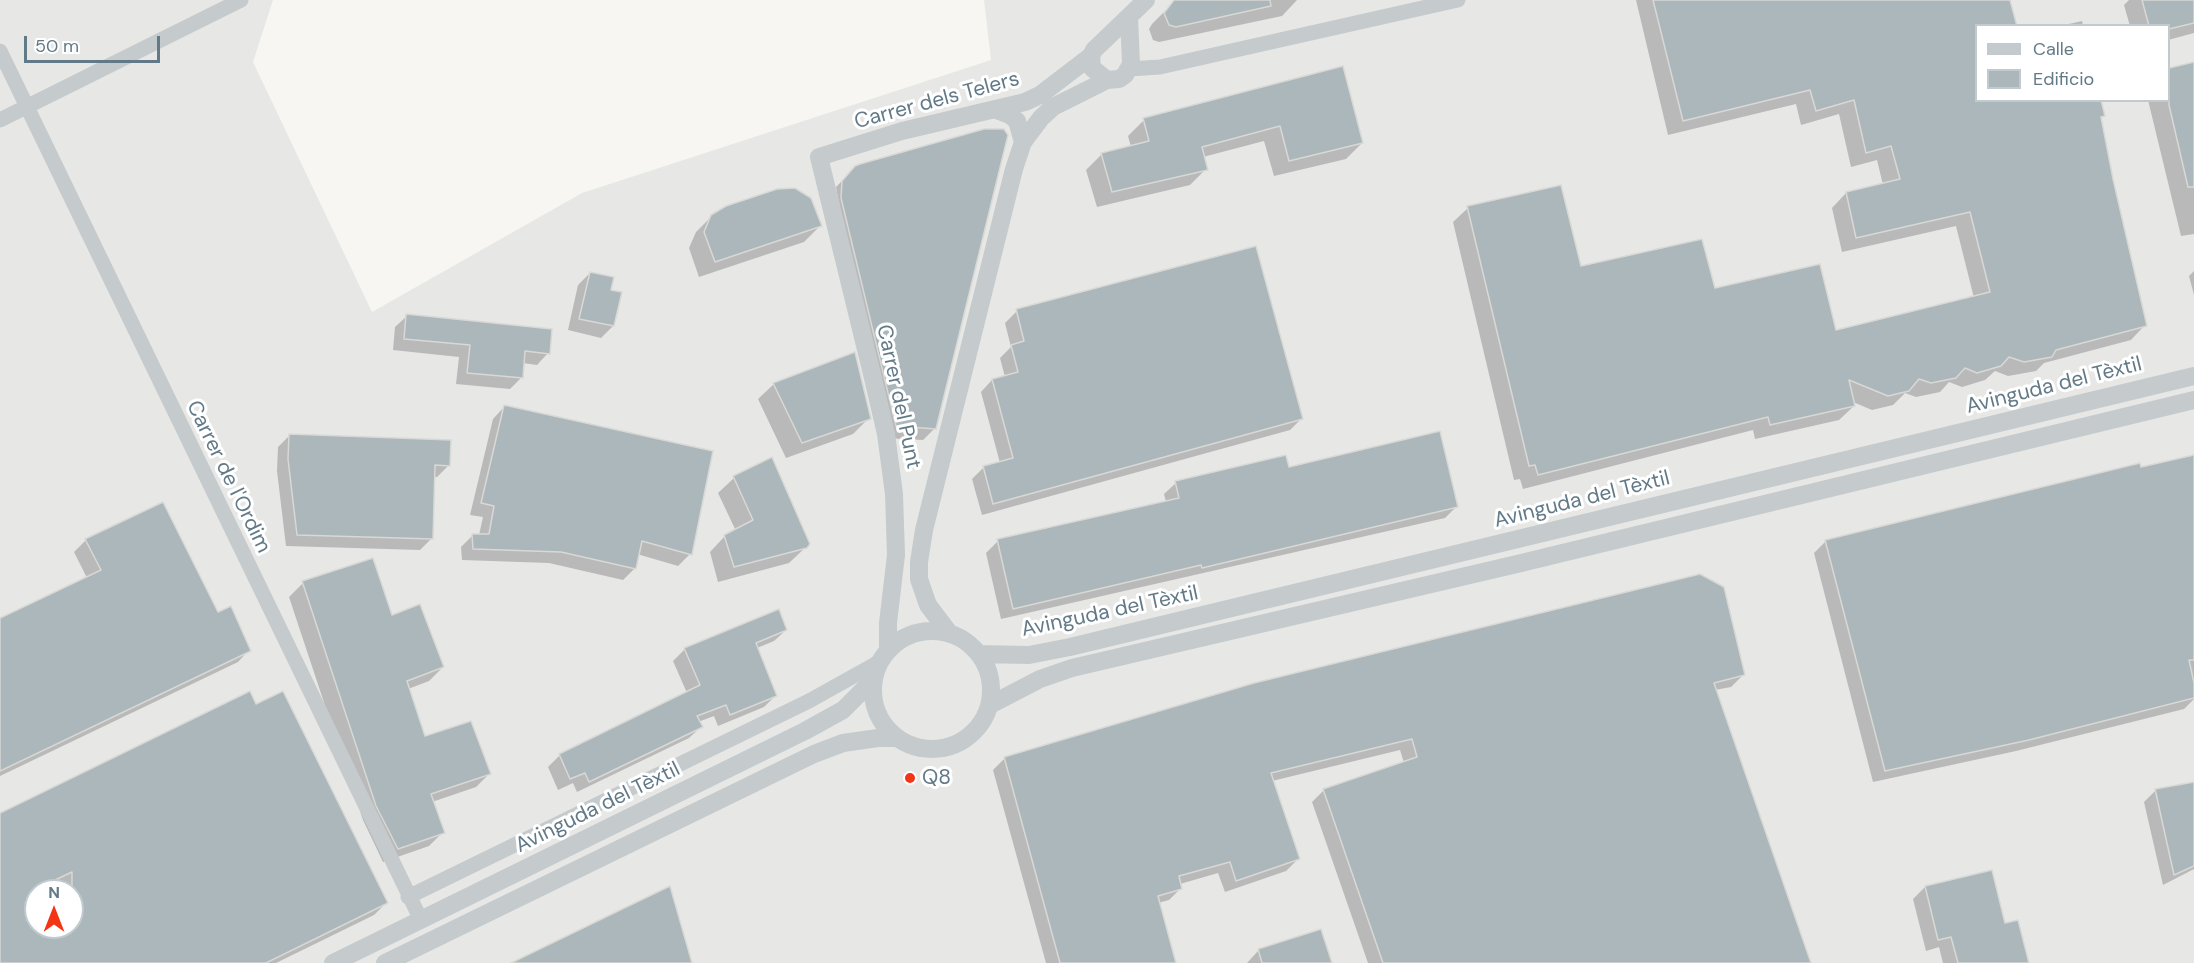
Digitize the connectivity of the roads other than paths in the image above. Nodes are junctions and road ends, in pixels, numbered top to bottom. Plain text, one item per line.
1 (241, 0) edge
2 (1146, 0) edge
3 (1458, 0) edge
4 (1130, 17) junction
5 (1105, 41) junction
6 (0, 51) edge
7 (1091, 56) junction
8 (1129, 60) junction
9 (1107, 80) junction
10 (26, 107) junction
11 (997, 110) junction
12 (0, 120) edge
13 (1023, 142) junction
14 (819, 158) joint
15 (2194, 376) edge
16 (2194, 399) edge
17 (950, 634) junction
18 (979, 654) junction
19 (884, 656) junction
20 (873, 680) junction
21 (990, 705) junction
22 (897, 738) junction
23 (408, 897) junction
24 (421, 920) junction
25 (333, 963) edge
26 (385, 963) edge

1 - 10 street
2 - 4 street
3 - 8 street
4 - 5 street
4 - 8 street
5 - 7 street
5 - 8 street
6 - 10 street, Carrer de l'Ordim
7 - 9 street
7 - 11 street, Carrer dels Telers
8 - 9 street
9 - 13 street
10 - 12 street
10 - 23 street, Carrer de l'Ordim
11 - 13 street
11 - 14 street, Carrer dels Telers
13 - 17 street
14 - 19 street, Carrer del Punt
15 - 18 street, Avinguda del Tèxtil
16 - 21 street, Avinguda del Tèxtil
17 - 18 street
17 - 19 street
18 - 21 street
19 - 20 street
19 - 23 street
20 - 22 street
20 - 24 street, Avinguda del Tèxtil
21 - 22 street
22 - 26 street
23 - 24 street, Carrer de l'Ordim
24 - 25 street, Avinguda del Tèxtil

